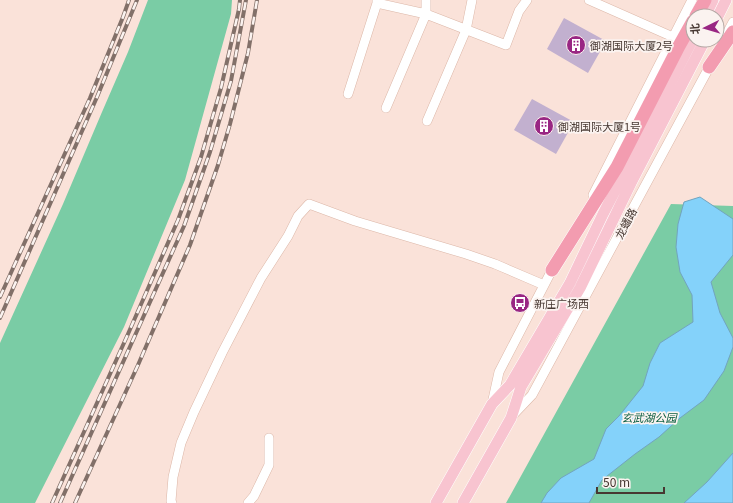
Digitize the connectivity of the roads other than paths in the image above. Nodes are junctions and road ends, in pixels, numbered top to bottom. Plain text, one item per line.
1 (426, 0) edge
2 (472, 0) edge
3 (527, 0) edge
4 (589, 0) edge
5 (692, 0) edge
6 (377, 2) edge
7 (426, 14) junction
8 (733, 22) edge
9 (466, 30) junction
10 (733, 32) edge
11 (685, 34) edge
12 (673, 37) junction
13 (688, 48) edge
14 (701, 48) edge
15 (710, 67) junction
16 (348, 94) dead end
17 (386, 108) dead end
18 (428, 121) dead end
19 (552, 270) junction
20 (544, 285) junction
21 (515, 386) junction
22 (492, 404) junction
23 (510, 418) junction
24 (269, 438) dead end
25 (172, 503) edge
26 (248, 503) edge
27 (436, 503) edge
28 (463, 503) edge

1 - 7 street
2 - 9 street
3 - 9 street
4 - 12 street
5 - 12 street, 龙蟠路
6 - 7 street
6 - 16 street
7 - 9 street
7 - 17 street
8 - 15 street, 龙蟠路
9 - 18 street
10 - 15 highway
11 - 19 highway
12 - 19 street, 龙蟠路
13 - 21 main road, 龙蟠路
14 - 21 main road, 龙蟠路
15 - 23 street, 龙蟠路
19 - 20 street, 龙蟠路
20 - 22 street, 龙蟠路
20 - 25 street
21 - 22 main road, 龙蟠路
21 - 23 main road, 龙蟠路
22 - 27 main road, 龙蟠路
23 - 28 main road, 龙蟠路
24 - 26 street

